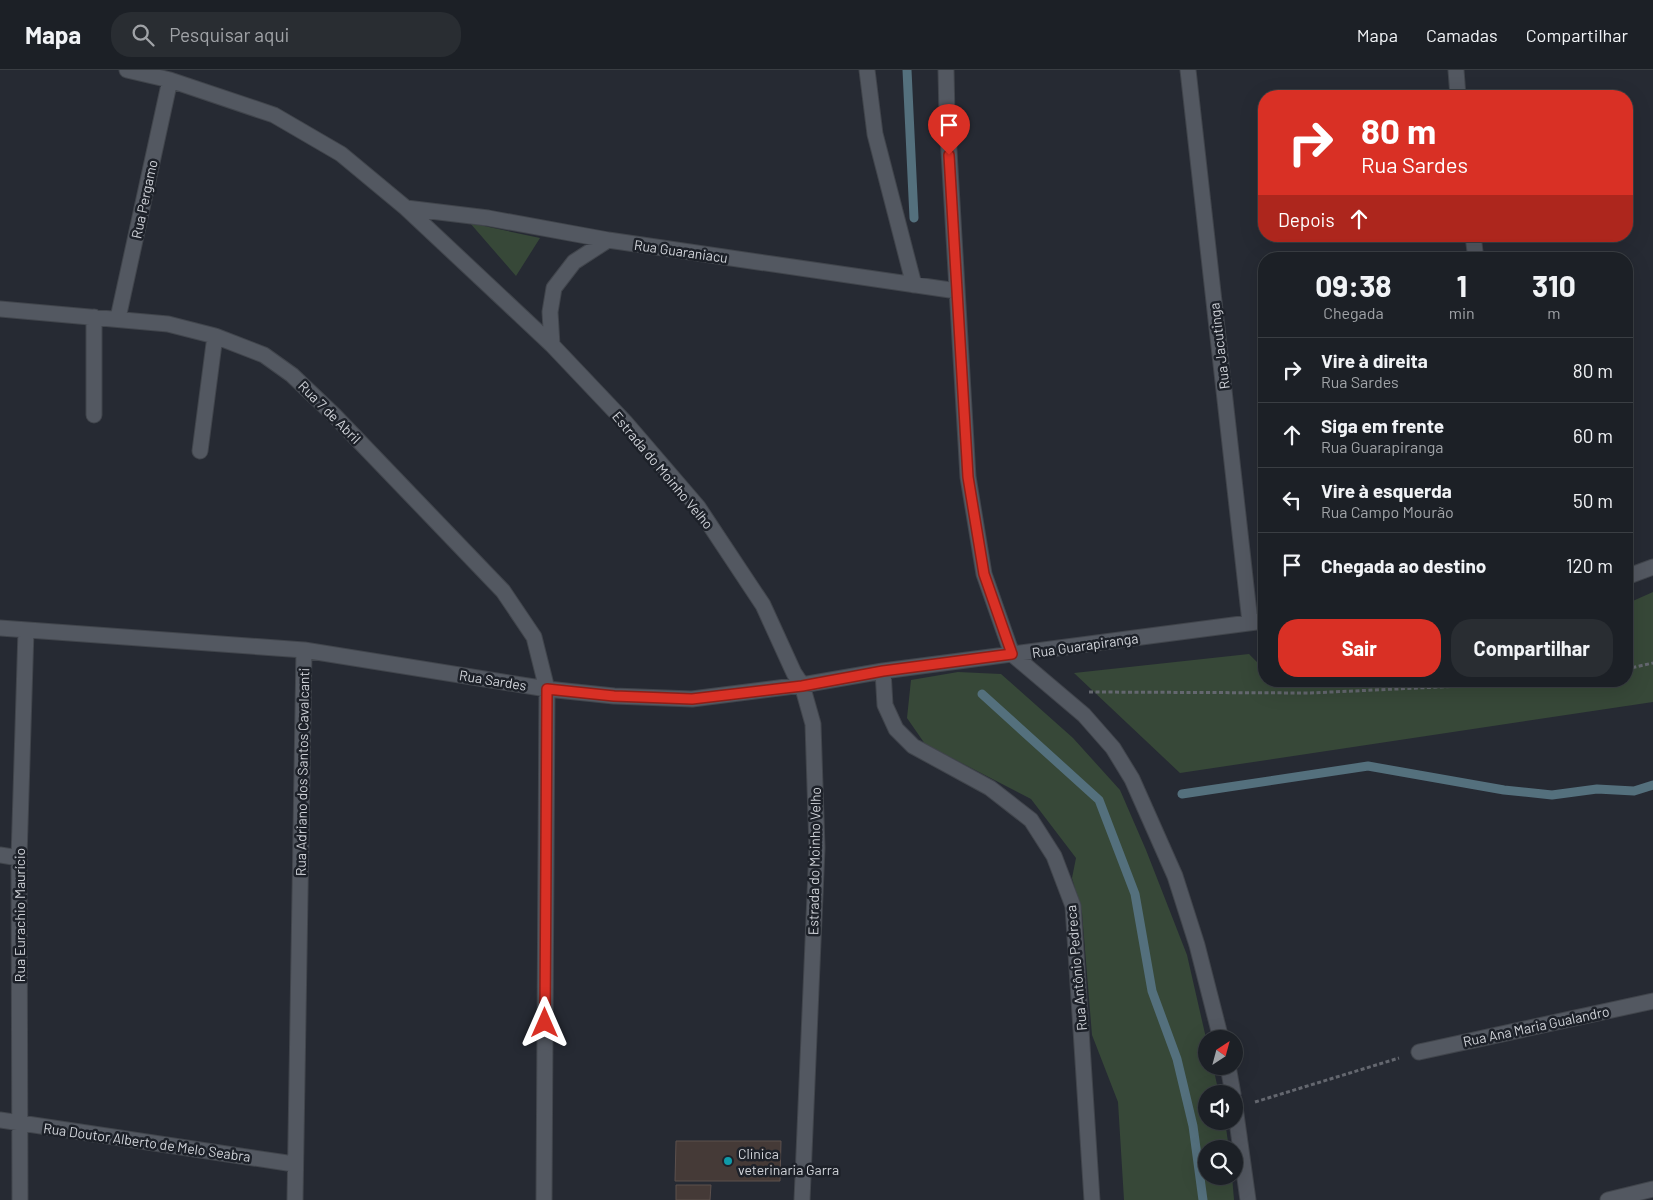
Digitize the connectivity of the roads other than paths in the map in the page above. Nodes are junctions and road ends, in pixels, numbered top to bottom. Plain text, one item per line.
1 (127, 70) edge
2 (867, 70) edge
3 (946, 70) edge
4 (1188, 70) edge
5 (1456, 70) edge
6 (170, 80) junction
7 (1458, 90) edge
8 (406, 208) junction
9 (608, 240) junction
10 (914, 284) junction
11 (957, 291) junction
12 (0, 309) edge
13 (94, 317) junction
14 (118, 318) junction
15 (215, 336) junction
16 (552, 345) junction
17 (94, 415) dead end
18 (200, 451) dead end
19 (1653, 567) edge
20 (1633, 574) edge
21 (1257, 622) edge
22 (0, 628) edge
23 (26, 630) junction
24 (304, 650) junction
25 (1012, 654) junction
26 (883, 671) junction
27 (802, 686) junction
28 (547, 689) junction
29 (0, 855) edge
30 (19, 858) junction
31 (1653, 1001) edge
32 (1219, 1030) edge
33 (1420, 1052) road end
34 (0, 1120) edge
35 (20, 1124) junction
36 (1238, 1130) edge
37 (294, 1164) junction
38 (1653, 1189) edge
39 (20, 1200) edge
40 (295, 1200) edge
41 (544, 1200) edge
42 (802, 1200) edge
43 (1092, 1200) edge
44 (1248, 1200) edge
45 (1608, 1200) edge

1 - 6 street, Estrada do Moinho Velho
2 - 10 street
3 - 11 street
4 - 21 street, Rua Jacutinga
5 - 7 street
6 - 8 street, Estrada do Moinho Velho
6 - 14 street, Rua Pergamo
8 - 9 street, Rua Guaraniacu
8 - 16 street, Estrada do Moinho Velho
9 - 10 street, Rua Guaraniacu
9 - 16 street
10 - 11 street, Rua Guaraniacu
11 - 25 street
12 - 13 street, Rua 7 de Abril
13 - 14 street, Rua 7 de Abril
13 - 17 street
14 - 15 street, Rua 7 de Abril
15 - 18 street
15 - 28 street, Rua 7 de Abril
16 - 27 street, Estrada do Moinho Velho
19 - 20 street
21 - 25 street, Rua Guarapiranga
22 - 23 street, Rua Adriano dos Santos Cavalcanti
23 - 24 street, Rua Adriano dos Santos Cavalcanti
23 - 30 street, Rua Eurachio Maurício
24 - 28 street, Rua Sardes
24 - 37 street, Rua Adriano dos Santos Cavalcanti
25 - 26 street, Rua Guarapiranga
25 - 32 street
26 - 27 street, Rua Guarapiranga
26 - 43 street, Rua Antônio Pedreca
27 - 28 street, Rua Sardes
27 - 42 street, Estrada do Moinho Velho
28 - 41 street, Rua 7 de Abril
29 - 30 street
30 - 35 street, Rua Eurachio Maurício
31 - 33 street, Rua Ana Maria Gualandro
34 - 35 street, Rua Doutor Alberto de Melo Seabra
35 - 37 street, Rua Doutor Alberto de Melo Seabra
35 - 39 street, Rua Eurachio Maurício
36 - 44 street
37 - 40 street, Rua Adriano dos Santos Cavalcanti
38 - 45 street

